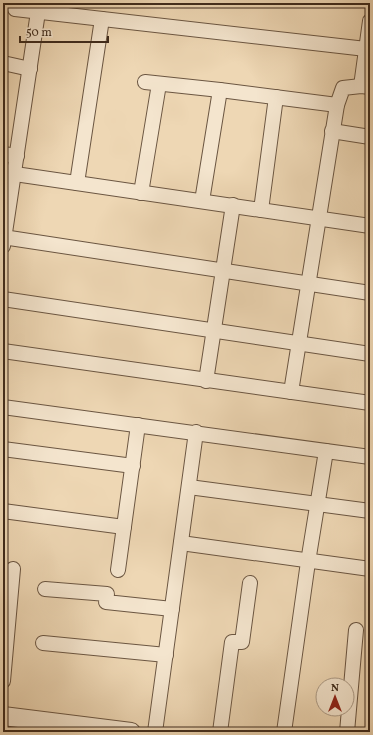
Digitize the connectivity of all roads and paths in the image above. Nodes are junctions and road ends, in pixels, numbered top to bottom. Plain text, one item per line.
1 (11, 6) edge
2 (38, 12) junction
3 (102, 19) junction
4 (370, 21) edge
5 (366, 49) junction
6 (3, 63) edge
7 (30, 69) junction
8 (145, 82) dead end
9 (159, 84) junction
10 (365, 86) edge
11 (220, 90) junction
12 (276, 97) junction
13 (337, 105) junction
14 (332, 131) junction
15 (370, 137) edge
16 (3, 154) edge
17 (17, 156) junction
18 (14, 174) junction
19 (76, 183) junction
20 (141, 193) junction
21 (202, 201) junction
22 (234, 205) junction
23 (261, 210) junction
24 (319, 218) junction
25 (370, 226) edge
26 (3, 241) edge
27 (224, 270) junction
28 (308, 283) junction
29 (370, 293) edge
30 (3, 299) edge
31 (214, 331) junction
32 (299, 344) junction
33 (3, 350) edge
34 (370, 354) edge
35 (206, 381) junction
36 (291, 392) junction
37 (370, 402) edge
38 (3, 407) edge
39 (138, 425) junction
40 (196, 432) junction
41 (3, 449) edge
42 (326, 451) junction
43 (370, 457) edge
44 (132, 466) junction
45 (188, 487) junction
46 (317, 504) junction
47 (3, 511) edge
48 (370, 511) edge
49 (124, 527) junction
50 (181, 543) junction
51 (308, 562) junction
52 (13, 569) dead end
53 (370, 569) edge
54 (118, 570) dead end
55 (250, 584) dead end
56 (45, 589) dead end
57 (172, 609) junction
58 (356, 630) dead end
59 (43, 643) dead end
60 (166, 655) junction
61 (3, 682) edge
62 (3, 716) edge
63 (131, 732) edge
64 (155, 732) edge
65 (220, 732) edge
66 (284, 732) edge
67 (347, 732) edge

1 - 2 street
2 - 3 street
2 - 7 street
3 - 5 street
3 - 19 street
4 - 5 street
5 - 10 street
6 - 7 street
7 - 17 street
8 - 9 street
9 - 11 street
9 - 20 street
10 - 13 street
11 - 12 street
11 - 21 street
12 - 13 street
12 - 23 street
13 - 14 street
14 - 15 street
14 - 24 street
16 - 17 street
17 - 18 street
18 - 19 street
18 - 26 street
19 - 20 street
20 - 21 street
21 - 22 street
22 - 23 street
22 - 27 street
23 - 24 street
24 - 25 street
24 - 28 street
26 - 27 street
27 - 28 street
27 - 31 street
28 - 29 street
28 - 32 street
30 - 31 street
31 - 32 street
31 - 35 street
32 - 34 street
32 - 36 street
33 - 35 street
35 - 36 street
36 - 37 street
38 - 39 street
39 - 40 street
39 - 44 street
40 - 42 street
40 - 45 street
41 - 44 street
42 - 43 street
42 - 46 street
44 - 49 street
45 - 46 street
45 - 50 street
46 - 48 street
46 - 51 street
47 - 49 street
49 - 54 street
50 - 51 street
50 - 57 street
51 - 53 street
51 - 66 street
52 - 61 street
55 - 65 street
56 - 57 street
57 - 60 street
58 - 67 street
59 - 60 street
60 - 64 street
62 - 63 street

